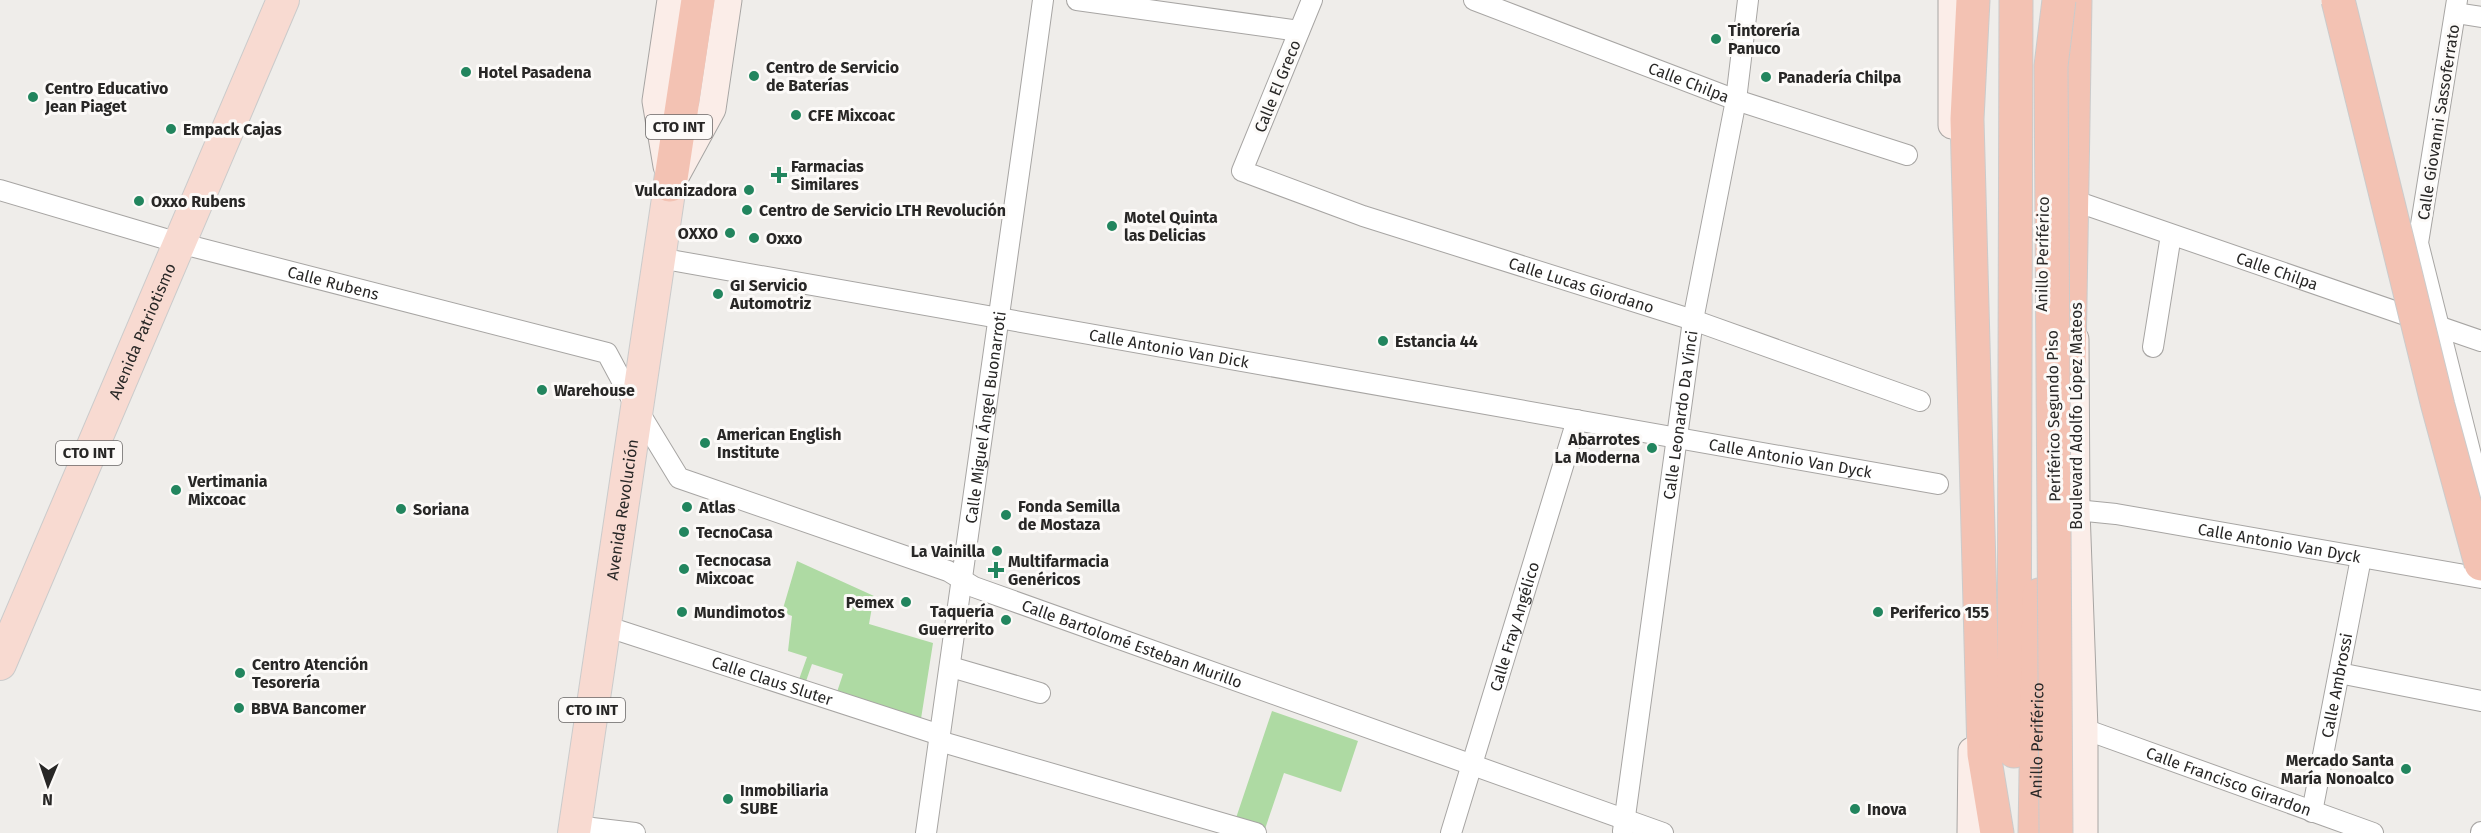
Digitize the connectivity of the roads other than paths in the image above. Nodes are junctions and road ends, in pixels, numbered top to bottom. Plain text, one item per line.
1 (283, 0) edge
2 (671, 0) edge
3 (698, 0) edge
4 (728, 0) edge
5 (1042, 0) edge
6 (1077, 0) edge
7 (1312, 0) edge
8 (1474, 0) edge
9 (1748, 0) edge
10 (1952, 0) edge
11 (1973, 0) edge
12 (2004, 0) edge
13 (2016, 0) edge
14 (2046, 0) edge
15 (2059, 0) edge
16 (2075, 0) edge
17 (2091, 0) edge
18 (2337, 0) edge
19 (2457, 7) edge
20 (2481, 17) edge
21 (1299, 32) junction
22 (1736, 100) junction
23 (1907, 155) dead end
24 (1242, 171) joint
25 (670, 185) junction
26 (0, 190) edge
27 (2075, 201) junction
28 (2171, 235) junction
29 (179, 243) junction
30 (659, 258) junction
31 (999, 319) junction
32 (1693, 320) junction
33 (2438, 326) junction
34 (2481, 340) edge
35 (2153, 347) dead end
36 (1920, 401) dead end
37 (637, 410) junction
38 (1577, 420) junction
39 (1678, 438) junction
40 (1938, 484) dead end
41 (2481, 495) edge
42 (2076, 510) junction
43 (2361, 558) junction
44 (2481, 564) edge
45 (2481, 578) edge
46 (962, 580) junction
47 (604, 626) junction
48 (0, 664) edge
49 (951, 667) junction
50 (2339, 673) junction
51 (1040, 693) dead end
52 (2481, 701) edge
53 (2037, 724) junction
54 (2084, 729) junction
55 (940, 738) junction
56 (1473, 766) junction
57 (2312, 812) junction
58 (1623, 826) edge
59 (574, 829) edge
60 (635, 833) edge
61 (926, 833) edge
62 (1256, 833) edge
63 (1451, 833) edge
64 (1663, 833) edge
65 (1971, 833) edge
66 (1997, 833) edge
67 (2002, 833) edge
68 (2014, 833) edge
69 (2035, 833) edge
70 (2056, 833) edge
71 (2084, 833) edge
72 (2373, 833) edge

1 - 29 main road, Avenida Patriotismo / CTO INT
2 - 25 main road, Avenida Revolución / CTO INT
3 - 25 highway, CTO INT
4 - 25 main road, Avenida Revolución / CTO INT
5 - 31 street, Calle Miguel Ángel Buonarroti
6 - 21 street
7 - 21 street, Calle El Greco
8 - 22 street, Calle Chilpa
9 - 22 street, Calle Leonardo Da Vinci
10 - 65 main road
11 - 66 highway
12 - 67 highway
13 - 68 highway, Anillo Periférico
14 - 53 highway, Anillo Periférico
15 - 70 highway, Periférico Segundo Piso, bridge
16 - 53 highway
17 - 27 main road, Boulevard Adolfo López Mateos
18 - 44 highway, bridge
19 - 20 street
19 - 33 street, Calle Giovanni Sassoferrato
21 - 24 street, Calle El Greco
22 - 23 street, Calle Chilpa
22 - 32 street, Calle Leonardo Da Vinci
24 - 32 street, Calle Lucas Giordano
25 - 30 main road, Avenida Revolución / CTO INT
26 - 29 street, Calle Rubens
27 - 28 street, Calle Chilpa
27 - 42 main road, Boulevard Adolfo López Mateos
28 - 33 street, Calle Chilpa
28 - 35 street
29 - 37 street, Calle Rubens
29 - 48 main road, Avenida Patriotismo / CTO INT
30 - 31 street, Calle Antonio Van Dick
30 - 37 main road, Avenida Revolución / CTO INT
31 - 38 street, Calle Antonio Van Dick
31 - 46 street, Calle Miguel Ángel Buonarroti
32 - 36 street, Calle Lucas Giordano
32 - 39 street, Calle Leonardo Da Vinci
33 - 34 street, Calle Chilpa
33 - 41 street
37 - 46 street, Calle Bartolomé Esteban Murillo
37 - 47 main road, Avenida Revolución / CTO INT
38 - 39 street, Calle Antonio Van Dick
38 - 56 street, Calle Fray Angélico
39 - 40 street, Calle Antonio Van Dyck
39 - 58 street, Calle Leonardo Da Vinci
42 - 43 street, Calle Antonio Van Dyck
42 - 54 main road, Boulevard Adolfo López Mateos
43 - 45 street, Calle Antonio Van Dyck
43 - 50 street, Calle Ambrossi
46 - 49 street, Calle Miguel Ángel Buonarroti
46 - 56 street, Calle Bartolomé Esteban Murillo
47 - 55 street, Calle Claus Sluter
47 - 59 main road, Avenida Revolución / CTO INT
49 - 51 street
49 - 55 street, Calle Miguel Ángel Buonarroti
50 - 52 street
50 - 57 street, Calle Ambrossi
53 - 69 highway, Anillo Periférico
54 - 57 street, Calle Francisco Girardon
54 - 71 main road, Boulevard Adolfo López Mateos
55 - 61 street, Calle Miguel Ángel Buonarroti
55 - 62 street, Calle Claus Sluter
56 - 58 street, Calle Bartolomé Esteban Murillo
56 - 63 street, Calle Fray Angélico
57 - 72 street, Calle Francisco Girardon
58 - 64 street, Calle Bartolomé Esteban Murillo
59 - 60 street

